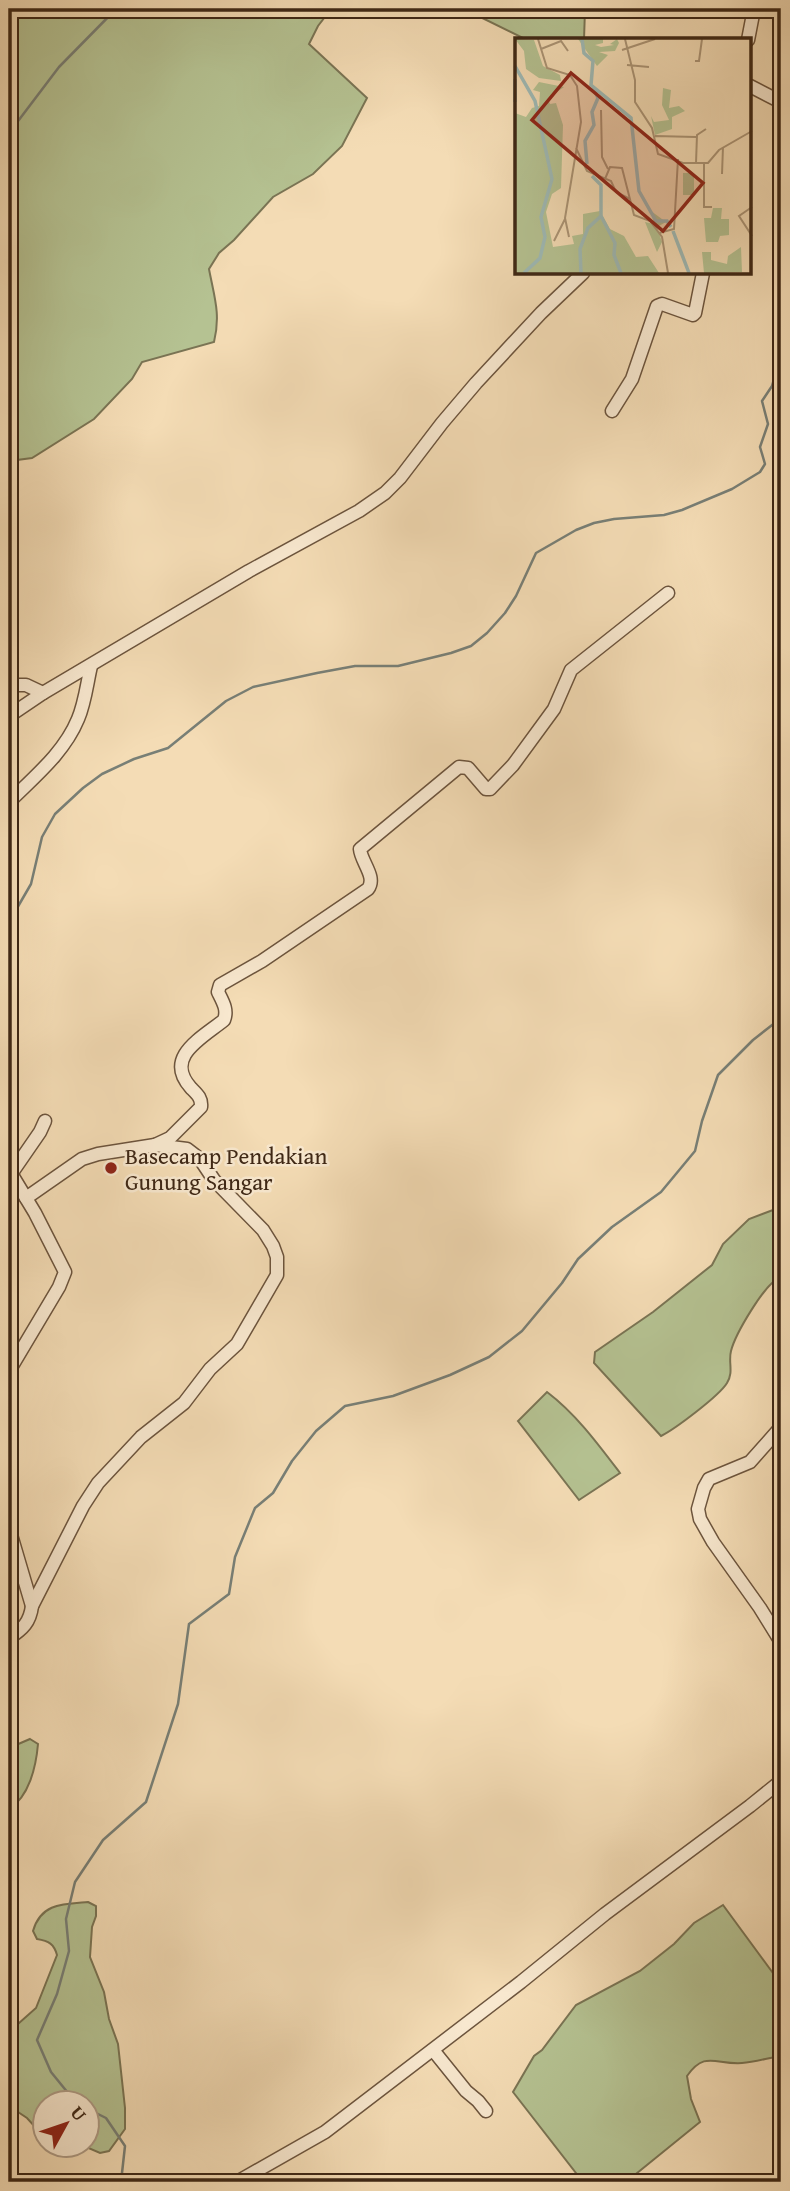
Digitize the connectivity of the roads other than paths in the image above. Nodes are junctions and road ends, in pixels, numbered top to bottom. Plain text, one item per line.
1 (754, 9) edge
2 (747, 38) edge
3 (752, 87) edge
4 (781, 102) edge
5 (581, 275) edge
6 (703, 275) edge
7 (612, 411) dead end
8 (668, 593) dead end
9 (91, 666) junction
10 (9, 685) edge
11 (43, 693) junction
12 (9, 716) edge
13 (9, 802) edge
14 (45, 1121) dead end
15 (155, 1145) junction
16 (10, 1172) edge
17 (26, 1198) junction
18 (9, 1371) edge
19 (781, 1427) edge
20 (9, 1528) edge
21 (32, 1606) junction
22 (9, 1638) edge
23 (781, 1642) edge
24 (781, 1781) edge
25 (433, 2050) junction
26 (486, 2111) dead end
27 (237, 2182) edge

1 - 2 street
3 - 4 street
5 - 9 street
6 - 7 street
8 - 15 street
9 - 11 street
9 - 13 street
10 - 11 street
11 - 12 street
14 - 16 street
15 - 17 street
15 - 21 street
16 - 17 street
17 - 18 street
19 - 23 street
20 - 21 street
21 - 22 street
24 - 25 street
25 - 26 street
25 - 27 street

